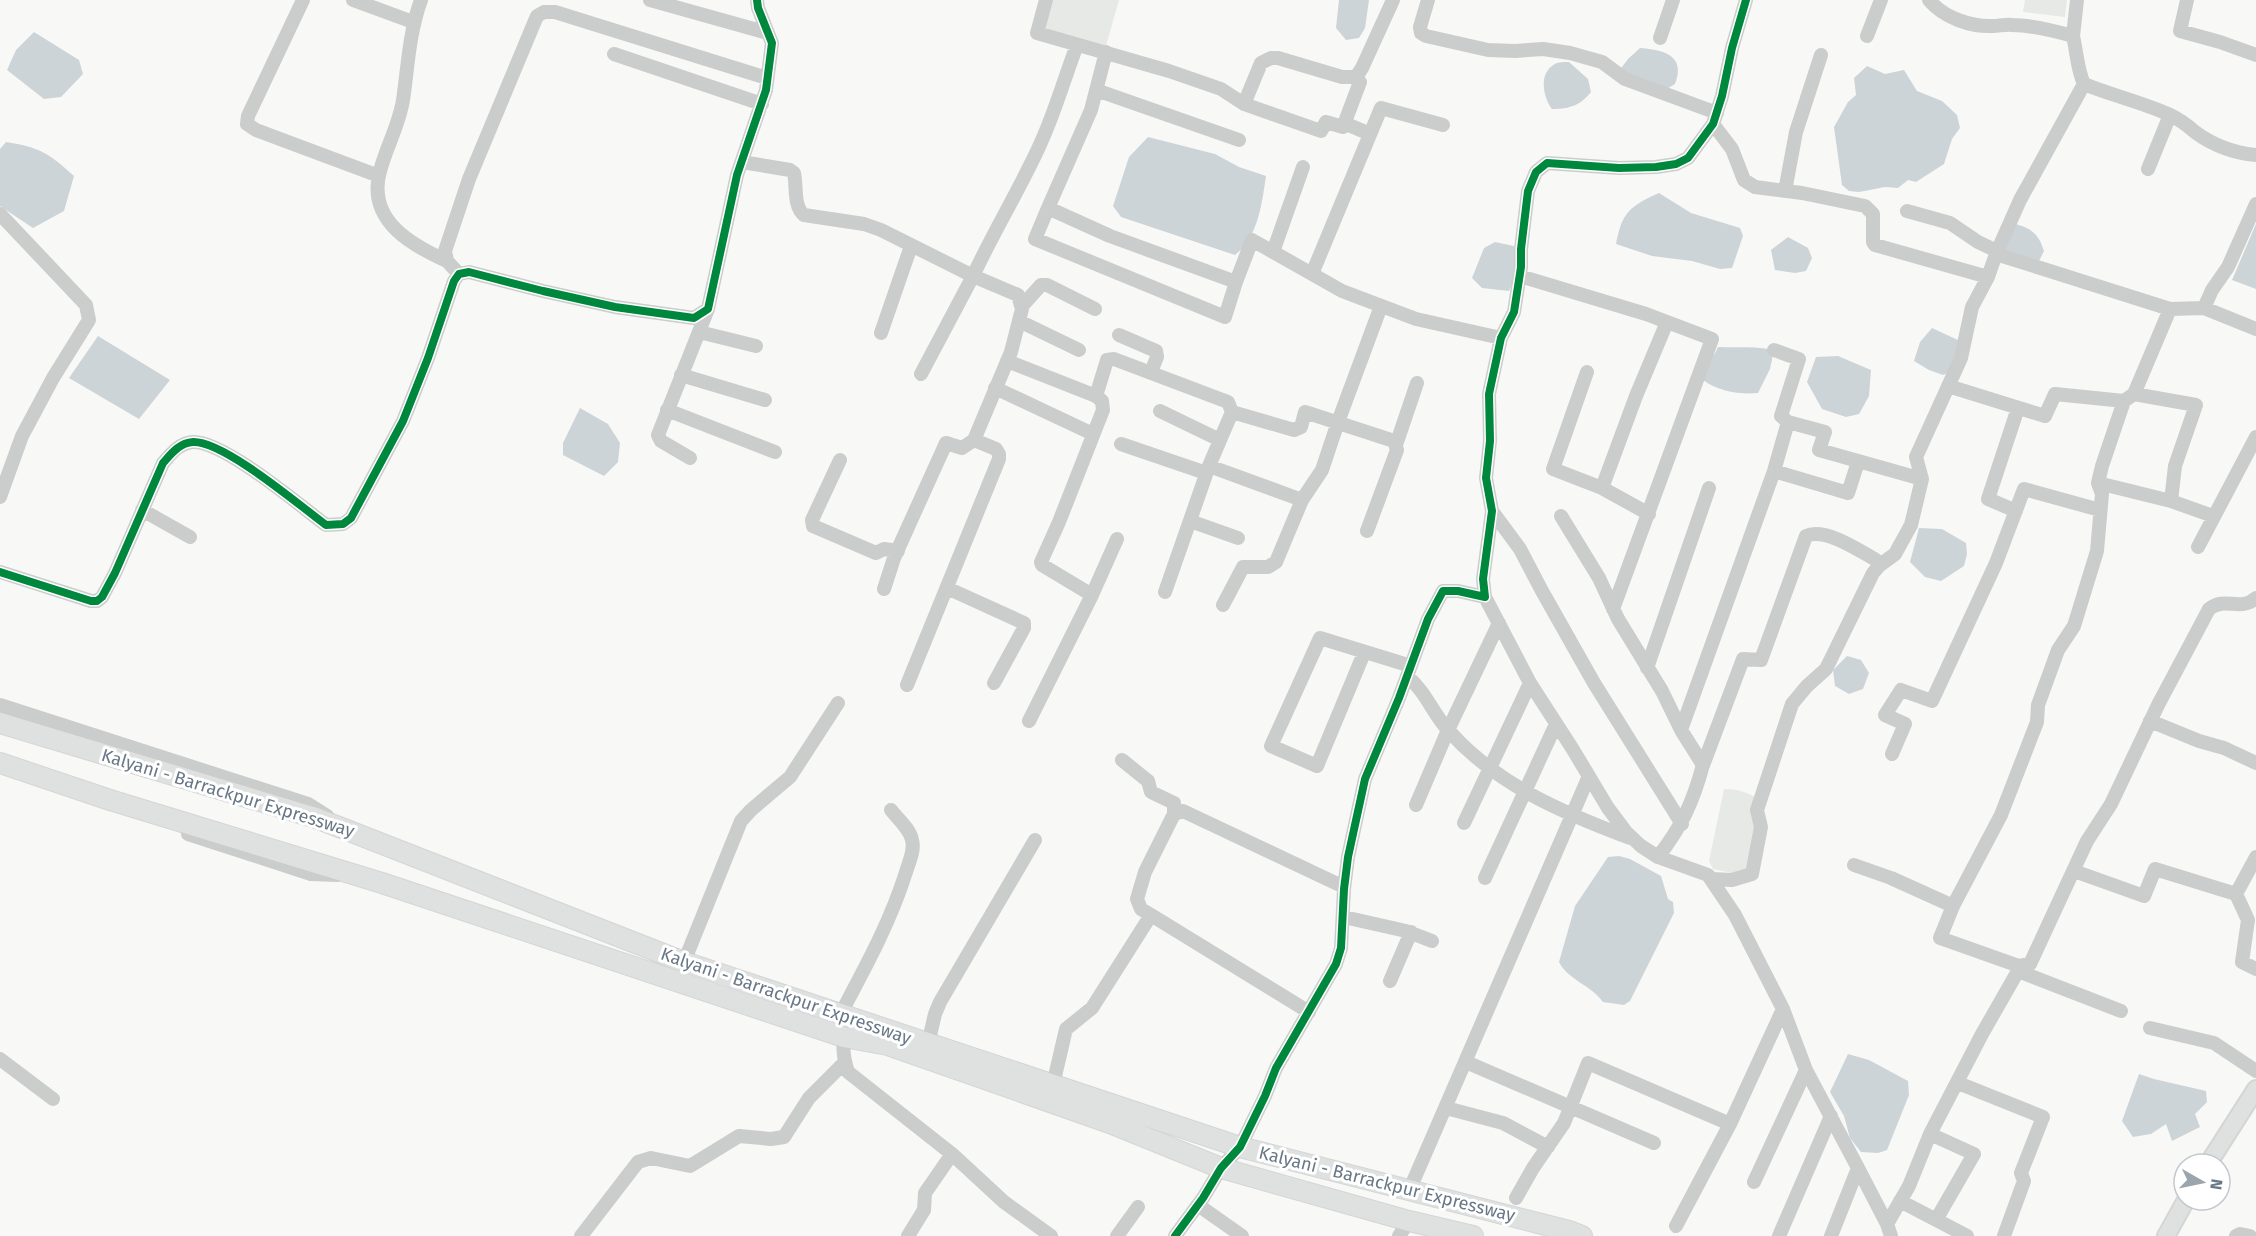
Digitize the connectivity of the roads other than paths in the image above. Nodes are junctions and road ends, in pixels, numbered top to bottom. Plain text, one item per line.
1 (303, 0) edge
2 (353, 0) edge
3 (421, 0) edge
4 (650, 0) edge
5 (757, 0) edge
6 (1046, 0) edge
7 (1393, 0) edge
8 (1428, 0) edge
9 (1673, 0) edge
10 (1746, 0) edge
11 (1881, 0) edge
12 (1929, 0) edge
13 (2077, 0) edge
14 (2187, 0) edge
15 (413, 22) junction
16 (768, 33) junction
17 (1867, 36) dead end
18 (2073, 36) junction
19 (1660, 38) dead end
20 (1077, 45) junction
21 (1106, 52) junction
22 (614, 54) dead end
23 (1821, 55) dead end
24 (2256, 55) edge
25 (1356, 77) junction
26 (767, 78) junction
27 (2084, 84) junction
28 (1096, 90) junction
29 (762, 104) junction
30 (1244, 104) junction
31 (2170, 115) junction
32 (1715, 118) junction
33 (1344, 123) junction
34 (1443, 125) dead end
35 (1370, 134) junction
36 (1239, 140) dead end
37 (2256, 155) edge
38 (742, 162) junction
39 (1304, 167) dead end
40 (2148, 169) dead end
41 (379, 176) junction
42 (1785, 191) junction
43 (2256, 204) edge
44 (1048, 208) junction
45 (1908, 211) dead end
46 (0, 214) edge
47 (911, 246) junction
48 (1274, 252) junction
49 (1997, 253) junction
50 (447, 261) junction
51 (459, 274) junction
52 (1312, 274) junction
53 (973, 276) junction
54 (1520, 276) junction
55 (1988, 277) junction
56 (1236, 282) junction
57 (1022, 306) junction
58 (1381, 306) junction
59 (2204, 308) junction
60 (708, 309) junction
61 (1095, 309) dead end
62 (2170, 309) junction
63 (1019, 321) junction
64 (1667, 322) junction
65 (2256, 329) edge
66 (699, 332) junction
67 (881, 333) dead end
68 (1119, 335) dead end
69 (1501, 338) junction
70 (756, 346) dead end
71 (1079, 350) dead end
72 (1774, 350) dead end
73 (1007, 361) junction
74 (1151, 372) junction
75 (1587, 372) dead end
76 (921, 374) dead end
77 (681, 375) junction
78 (1417, 383) dead end
79 (1948, 386) junction
80 (995, 388) junction
81 (1096, 396) junction
82 (2129, 398) junction
83 (765, 400) dead end
84 (2018, 408) junction
85 (667, 410) junction
86 (1160, 411) dead end
87 (1232, 412) junction
88 (1338, 422) junction
89 (1788, 422) junction
90 (1093, 434) junction
91 (2256, 437) edge
92 (974, 440) junction
93 (1220, 440) junction
94 (1121, 444) dead end
95 (1396, 445) junction
96 (775, 452) dead end
97 (690, 458) dead end
98 (840, 460) dead end
99 (1858, 462) junction
100 (1207, 470) junction
101 (1774, 471) junction
102 (1922, 479) junction
103 (2098, 483) junction
104 (1602, 488) junction
105 (1709, 488) dead end
106 (0, 497) edge
107 (1302, 500) junction
108 (2171, 501) junction
109 (142, 510) junction
110 (2100, 510) junction
111 (1492, 511) junction
112 (2016, 511) junction
113 (1648, 514) junction
114 (1561, 516) dead end
115 (2214, 516) junction
116 (1190, 522) junction
117 (1367, 531) dead end
118 (190, 537) dead end
119 (1238, 537) dead end
120 (1117, 539) dead end
121 (2198, 547) dead end
122 (898, 551) junction
123 (1880, 565) junction
124 (0, 572) edge
125 (947, 588) junction
126 (885, 589) dead end
127 (1165, 592) dead end
128 (1092, 595) junction
129 (1485, 597) junction
130 (2256, 598) edge
131 (1223, 605) dead end
132 (1613, 609) junction
133 (1499, 623) junction
134 (1364, 653) junction
135 (1647, 668) junction
136 (1409, 671) junction
137 (994, 683) dead end
138 (1530, 683) junction
139 (907, 685) dead end
140 (838, 703) dead end
141 (0, 705) edge
142 (1029, 721) dead end
143 (2150, 721) junction
144 (0, 723) edge
145 (1556, 724) junction
146 (1448, 730) junction
147 (1682, 730) junction
148 (1892, 754) dead end
149 (2254, 758) edge
150 (1122, 760) dead end
151 (0, 763) edge
152 (1490, 768) junction
153 (1702, 768) junction
154 (0, 772) edge
155 (1589, 776) junction
156 (1526, 793) junction
157 (1416, 805) dead end
158 (891, 810) dead end
159 (1174, 814) junction
160 (1571, 815) junction
161 (1464, 823) dead end
162 (1682, 824) junction
163 (359, 834) junction
164 (1632, 839) junction
165 (1035, 840) dead end
166 (2256, 856) edge
167 (1658, 857) junction
168 (1854, 865) dead end
169 (2074, 871) junction
170 (357, 875) junction
171 (1485, 878) dead end
172 (1711, 879) junction
173 (1344, 887) junction
174 (2236, 894) junction
175 (1953, 906) junction
176 (1151, 915) junction
177 (1344, 917) junction
178 (1411, 932) junction
179 (1432, 941) dead end
180 (684, 962) junction
181 (2018, 968) junction
182 (2256, 969) edge
183 (1390, 981) dead end
184 (1783, 1009) junction
185 (2121, 1011) dead end
186 (1309, 1012) junction
187 (847, 1017) junction
188 (2150, 1028) dead end
189 (844, 1037) junction
190 (928, 1044) junction
191 (0, 1059) edge
192 (844, 1062) junction
193 (1466, 1062) junction
194 (1806, 1070) junction
195 (2256, 1071) edge
196 (1958, 1083) junction
197 (1053, 1085) junction
198 (2256, 1089) edge
199 (53, 1099) dead end
200 (1570, 1106) junction
201 (1446, 1108) junction
202 (1831, 1116) junction
203 (1730, 1124) junction
204 (1930, 1134) junction
205 (1654, 1143) dead end
206 (1240, 1147) junction
207 (1548, 1147) junction
208 (2216, 1152) edge
209 (952, 1154) junction
210 (1221, 1168) junction
211 (1858, 1168) junction
212 (1754, 1182) dead end
213 (1409, 1191) junction
214 (1516, 1198) dead end
215 (1900, 1202) junction
216 (1198, 1205) junction
217 (1138, 1207) dead end
218 (2179, 1212) edge
219 (1936, 1220) junction
220 (1676, 1226) dead end
221 (1404, 1228) edge
222 (1889, 1230) edge
223 (581, 1236) edge
224 (908, 1236) edge
225 (1051, 1236) edge
226 (1117, 1236) edge
227 (1175, 1236) edge
228 (1242, 1236) edge
229 (1473, 1236) edge
230 (1582, 1236) edge
231 (1779, 1236) edge
232 (1831, 1236) edge
233 (1966, 1236) edge
234 (2004, 1236) edge
235 (2166, 1236) edge
236 (2236, 1236) edge
237 (2250, 1236) edge

1 - 41 street
2 - 15 street
3 - 15 street
4 - 16 street
5 - 16 street
6 - 20 street
7 - 25 street
8 - 32 street
9 - 19 street
10 - 32 street
11 - 17 street
12 - 18 street
13 - 18 street
14 - 24 street
15 - 41 street
16 - 26 street
18 - 27 street
20 - 21 street
20 - 53 street
21 - 28 street
21 - 30 street
22 - 29 street
23 - 42 street
25 - 30 street
25 - 33 street
26 - 29 street
26 - 50 street
27 - 31 street
27 - 49 street
28 - 36 street
28 - 44 street
29 - 38 street
30 - 33 street
31 - 37 street
31 - 40 street
32 - 42 street
32 - 54 street
33 - 35 street
34 - 35 street
35 - 52 street
38 - 47 street
38 - 60 street
39 - 48 street
41 - 50 street
42 - 55 street
43 - 59 street
44 - 56 street
44 - 56 street
45 - 49 street
46 - 106 street
47 - 53 street
47 - 67 street
48 - 52 street
48 - 56 street
49 - 55 street
49 - 62 street
50 - 51 street
51 - 60 street
51 - 109 street
52 - 58 street
53 - 57 street
53 - 76 street
54 - 64 street
54 - 69 street
55 - 79 street
57 - 61 street
57 - 63 street
58 - 69 street
58 - 88 street
59 - 62 street
59 - 65 street
60 - 66 street
62 - 82 street
63 - 71 street
63 - 73 street
64 - 104 street
64 - 113 street
66 - 70 street
66 - 77 street
68 - 74 street
69 - 111 street
72 - 89 street
73 - 80 street
73 - 81 street
74 - 81 street
74 - 87 street
75 - 104 street
77 - 83 street
77 - 85 street
78 - 95 street
79 - 84 street
79 - 102 street
80 - 90 street
80 - 92 street
81 - 90 street
82 - 84 street
82 - 103 street
82 - 108 street
84 - 112 street
85 - 96 street
85 - 97 street
86 - 93 street
87 - 88 street
87 - 93 street
88 - 95 street
88 - 107 street
89 - 99 street
89 - 101 street
90 - 128 street
91 - 115 street
92 - 122 street
92 - 125 street
93 - 100 street
94 - 100 street
95 - 117 street
98 - 122 street
99 - 101 street
99 - 102 street
100 - 107 street
100 - 116 street
101 - 147 street
102 - 123 street
103 - 108 street
103 - 110 street
104 - 113 street
105 - 135 street
107 - 131 street
108 - 115 street
109 - 118 street
109 - 124 street
110 - 112 street
110 - 175 street
111 - 129 street
111 - 162 street
112 - 148 street
113 - 132 street
114 - 132 street
115 - 121 street
116 - 119 street
116 - 127 street
120 - 128 street
122 - 126 street
123 - 153 street
123 - 172 street
125 - 137 street
125 - 139 street
128 - 142 street
129 - 133 street
129 - 136 street
130 - 143 street
132 - 135 street
133 - 138 street
133 - 146 street
134 - 134 street
134 - 136 street
135 - 147 street
136 - 146 street
136 - 173 street
138 - 145 street
138 - 152 street
140 - 180 street
141 - 163 street
143 - 149 street
143 - 169 street
144 - 163 highway, Kalyani - Barrackpur Expressway
145 - 155 street
145 - 156 street
146 - 152 street
146 - 157 street
147 - 153 street
150 - 159 street
151 - 170 highway
152 - 156 street
152 - 161 street
153 - 162 street
154 - 170 street
155 - 160 street
155 - 164 street
156 - 160 street
156 - 171 street
158 - 187 street
159 - 173 street
159 - 176 street
160 - 164 street
160 - 193 street
162 - 167 street
163 - 180 highway, Kalyani - Barrackpur Expressway
164 - 167 street
165 - 190 street
166 - 174 street
167 - 172 street
168 - 175 street
169 - 174 street
169 - 181 street
170 - 189 highway
172 - 184 street
173 - 177 street
174 - 182 street
175 - 181 street
176 - 186 street
176 - 197 street
177 - 178 street
177 - 186 street
178 - 179 street
178 - 183 street
180 - 187 highway, Kalyani - Barrackpur Expressway
181 - 185 street
181 - 196 street
184 - 194 street
184 - 203 street
186 - 206 street
187 - 189 street
187 - 190 highway, Kalyani - Barrackpur Expressway
188 - 195 street
189 - 192 street
189 - 210 highway
190 - 197 highway, Kalyani - Barrackpur Expressway
191 - 199 street
192 - 209 street
192 - 223 street
193 - 200 street
193 - 201 street
194 - 202 street
194 - 212 street
196 - 204 street
196 - 234 street
197 - 206 highway, Kalyani - Barrackpur Expressway
198 - 208 main road
200 - 203 street
200 - 205 street
200 - 207 street
201 - 207 street
201 - 213 street
202 - 211 street
202 - 231 street
203 - 220 street
204 - 215 street
204 - 219 street
206 - 210 street
206 - 213 highway, Kalyani - Barrackpur Expressway
207 - 214 street
209 - 224 street
209 - 225 street
210 - 216 street
210 - 221 highway
211 - 222 street
211 - 232 street
213 - 230 highway, Kalyani - Barrackpur Expressway
215 - 219 street
215 - 222 street
216 - 227 street
216 - 228 street
217 - 226 street
218 - 235 main road
219 - 233 street
221 - 229 highway
236 - 237 street

